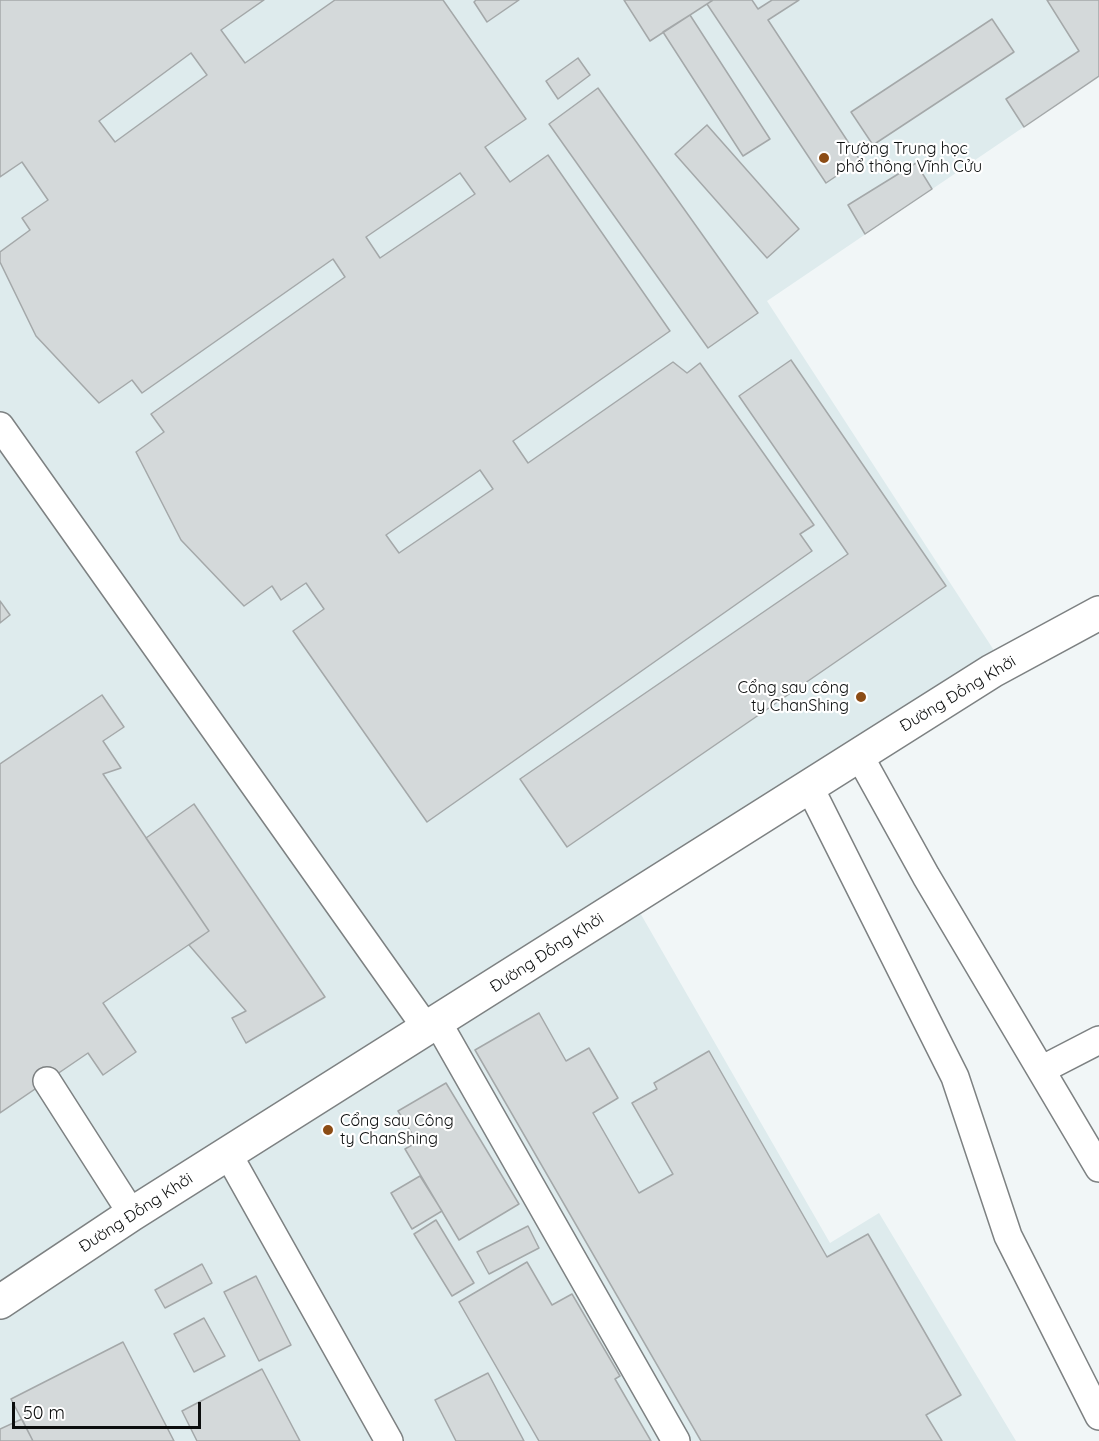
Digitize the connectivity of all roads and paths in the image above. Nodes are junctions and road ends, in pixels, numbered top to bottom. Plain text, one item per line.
1 (0, 426) edge
2 (1099, 613) edge
3 (860, 754) junction
4 (809, 786) junction
5 (433, 1026) junction
6 (1099, 1040) edge
7 (1041, 1070) junction
8 (47, 1081) dead end
9 (228, 1154) junction
10 (1099, 1167) edge
11 (132, 1214) junction
12 (2, 1295) edge
13 (1099, 1416) edge
14 (389, 1441) edge
15 (676, 1441) edge

1 - 5 lane
2 - 3 main road, Đường Đồng Khởi
3 - 4 main road, Đường Đồng Khởi
3 - 7 lane
4 - 5 main road, Đường Đồng Khởi
4 - 13 lane
5 - 9 main road, Đường Đồng Khởi
5 - 15 lane
6 - 7 lane
7 - 10 lane
8 - 11 lane
9 - 11 main road, Đường Đồng Khởi
9 - 14 lane
11 - 12 main road, Đường Đồng Khởi

